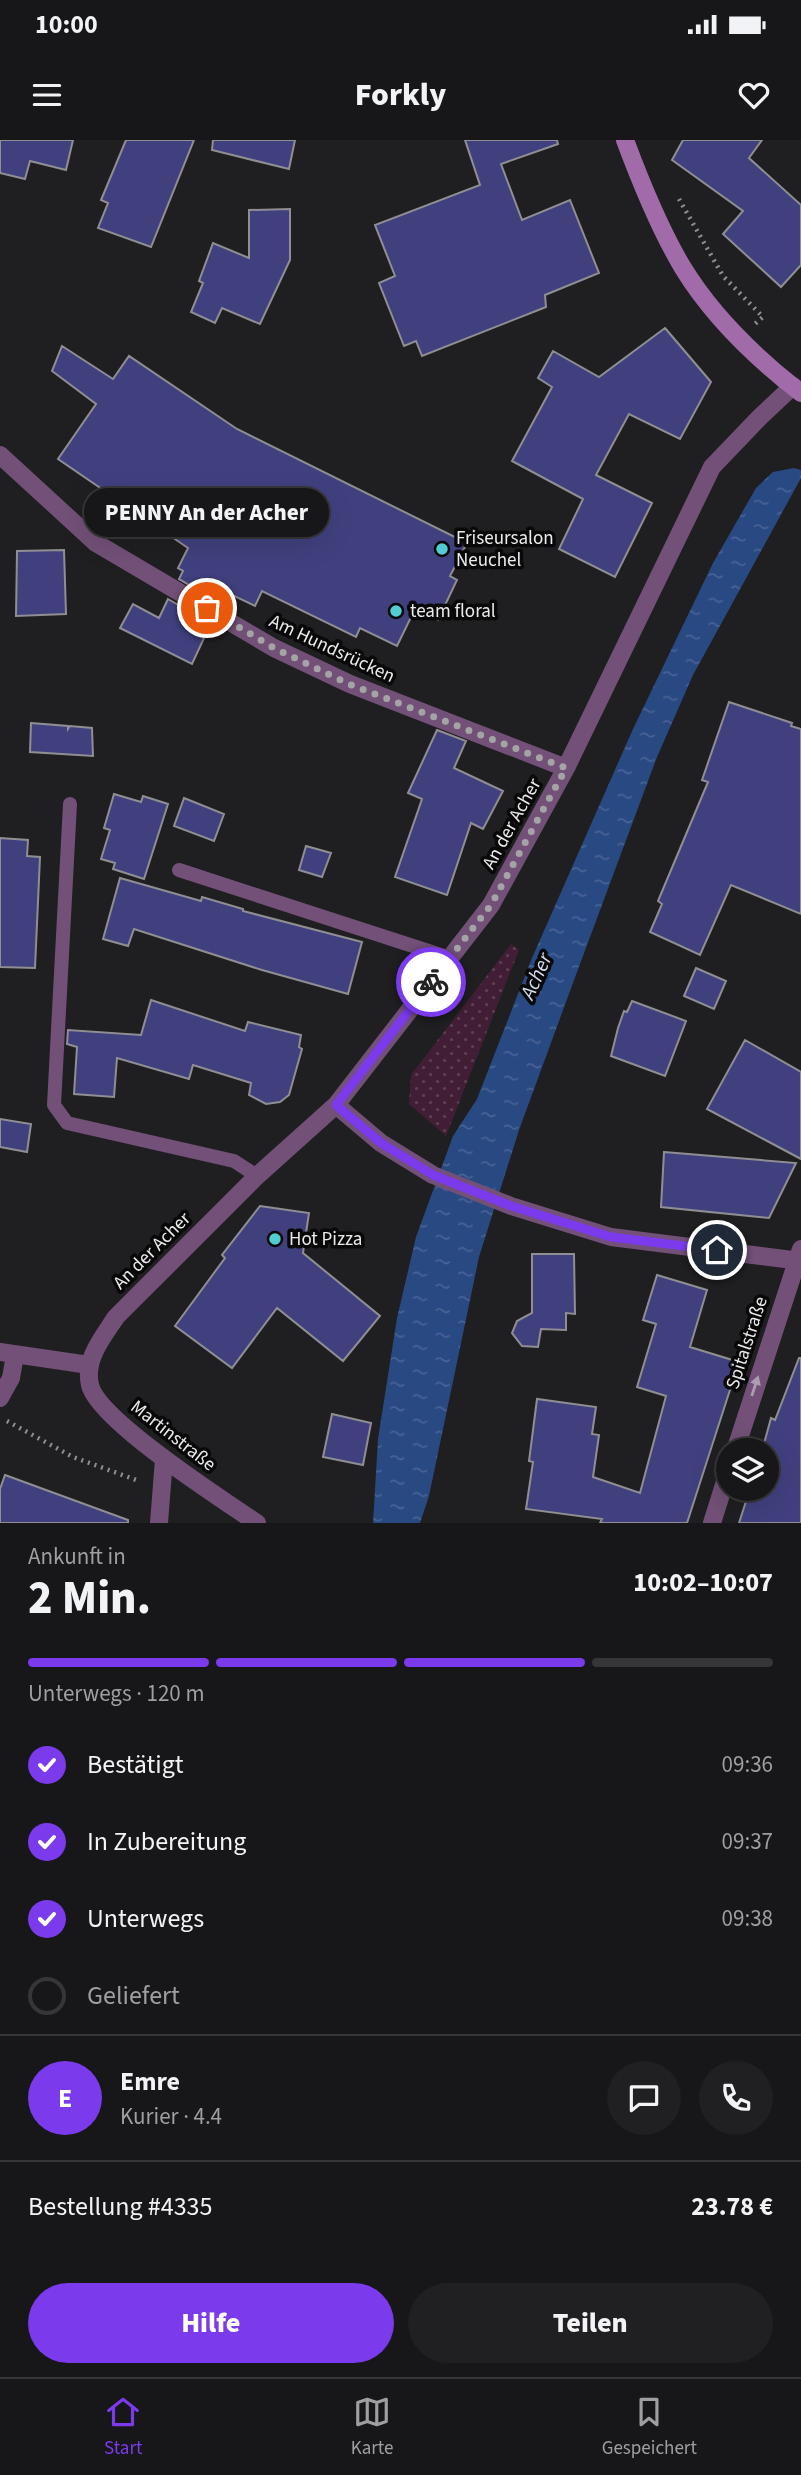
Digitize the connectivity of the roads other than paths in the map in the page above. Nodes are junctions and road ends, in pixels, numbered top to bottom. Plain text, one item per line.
1 (625, 140) edge
2 (798, 386) edge
3 (0, 455) edge
4 (566, 768) junction
5 (70, 804) dead end
6 (179, 870) dead end
7 (450, 958) junction
8 (336, 1105) junction
9 (257, 1176) junction
10 (799, 1257) edge
11 (8, 1353) edge
12 (89, 1365) junction
13 (0, 1398) edge
14 (739, 1438) edge
15 (164, 1459) junction
16 (719, 1501) edge
17 (159, 1523) edge
18 (257, 1523) edge
19 (712, 1523) edge

1 - 2 street
2 - 4 street, An der Acher
3 - 4 street, Am Hundsrücken
4 - 7 street, An der Acher
5 - 9 lane
6 - 7 lane
7 - 8 street, An der Acher
8 - 9 street, An der Acher
8 - 10 street
9 - 12 street, An der Acher
14 -> 10 street, Spitalstraße
11 - 12 street
11 - 13 street
12 - 15 street, Martinstraße
15 - 17 street
15 - 18 street, Martinstraße
16 - 19 street

